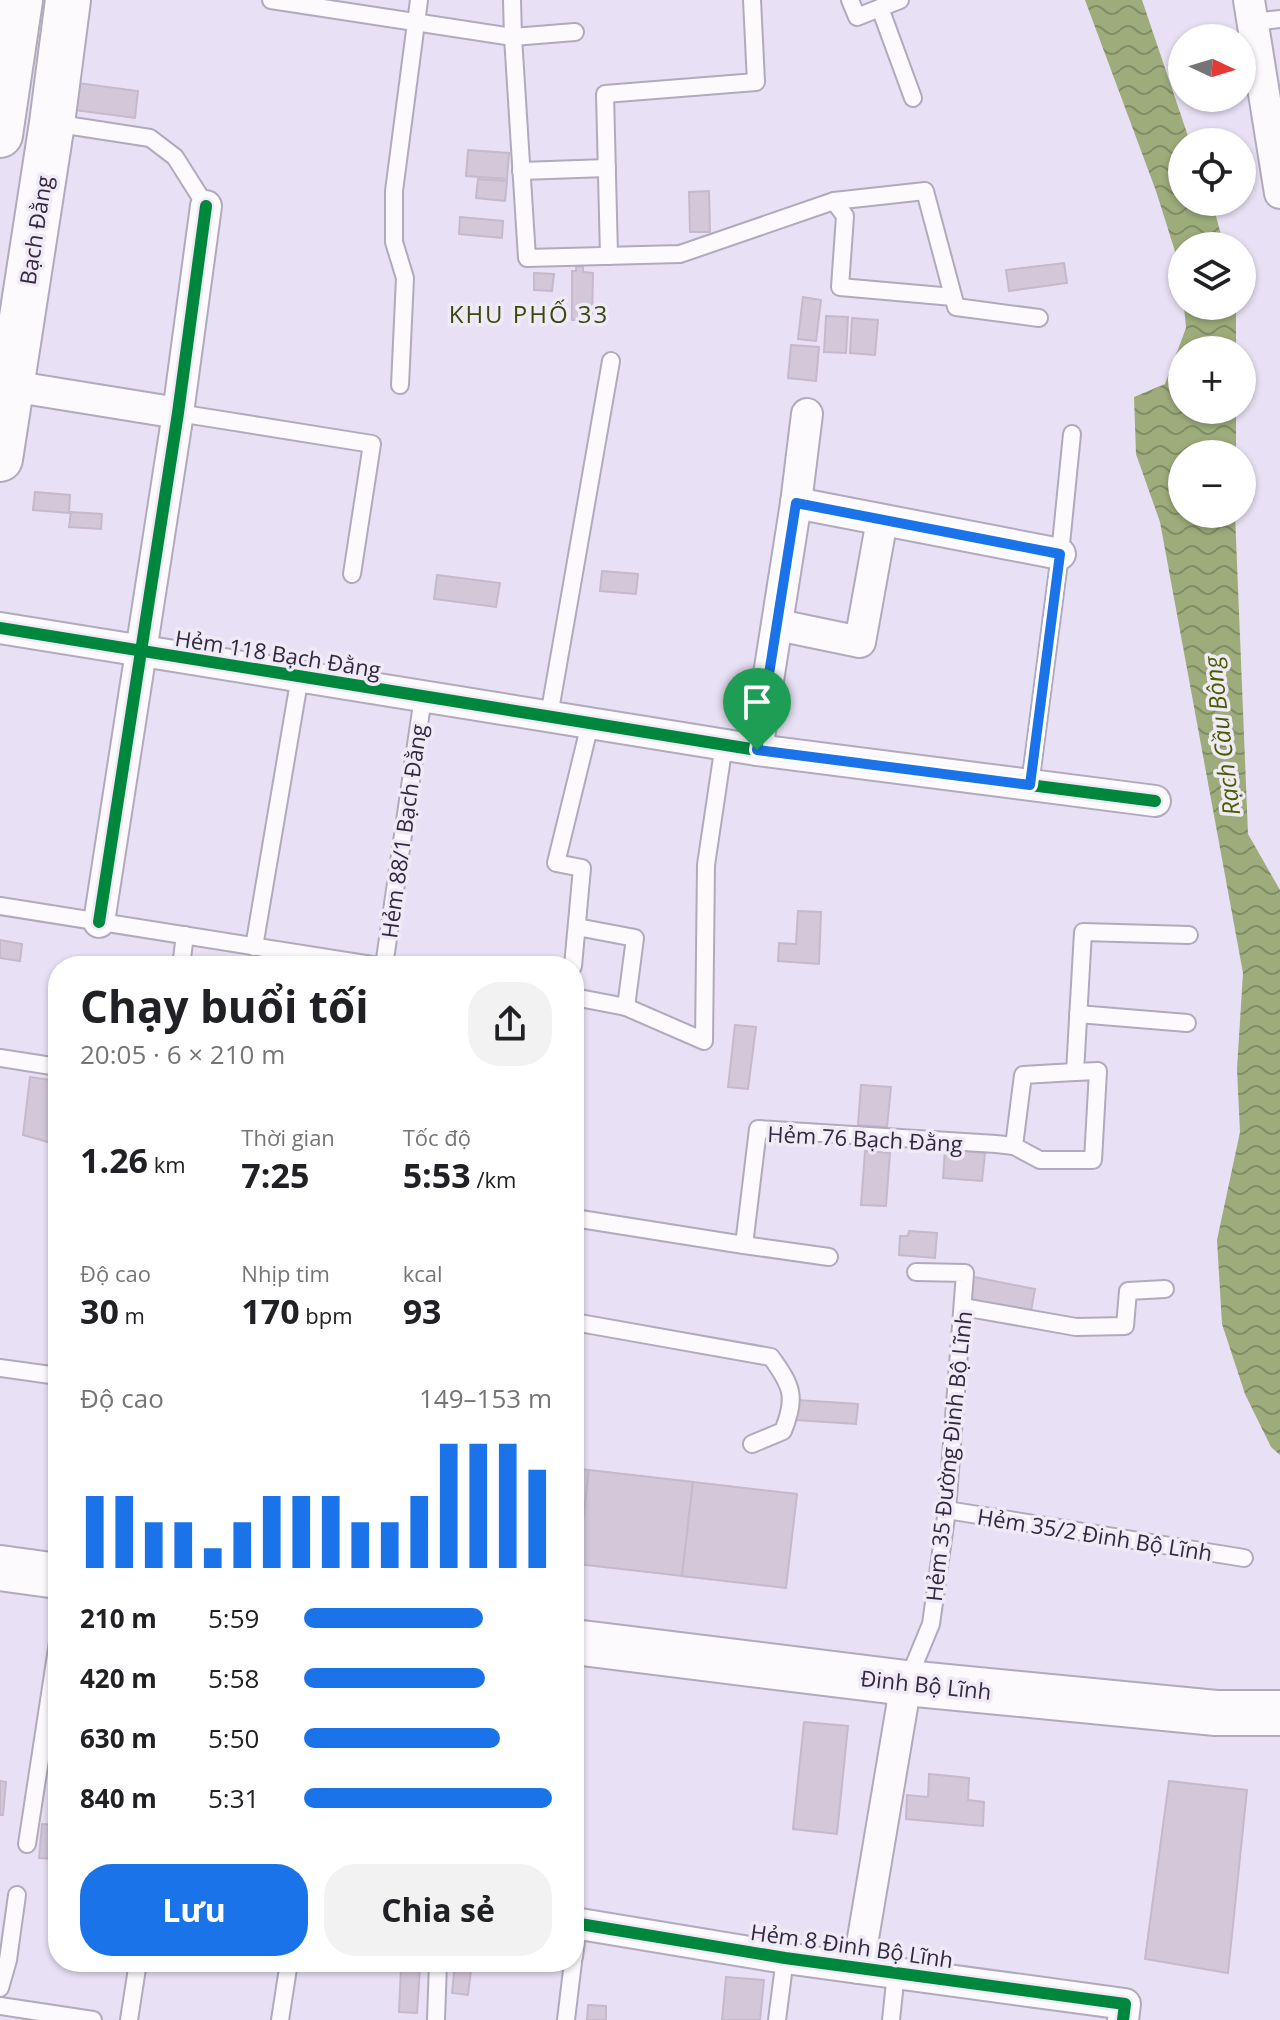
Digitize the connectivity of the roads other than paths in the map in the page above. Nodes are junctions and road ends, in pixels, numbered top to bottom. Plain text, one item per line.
1 (20, 0) edge
2 (68, 0) edge
3 (271, 0) edge
4 (419, 0) edge
5 (512, 0) edge
6 (752, 0) edge
7 (850, 0) edge
8 (900, 0) edge
9 (880, 8) junction
10 (1261, 14) edge
11 (416, 22) junction
12 (575, 32) dead end
13 (513, 37) junction
14 (913, 98) dead end
15 (1, 120) edge
16 (52, 123) junction
17 (607, 168) junction
18 (521, 171) junction
19 (1280, 193) edge
20 (834, 201) junction
21 (206, 206) joint
22 (609, 256) junction
23 (953, 297) junction
24 (1039, 318) dead end
25 (611, 361) dead end
26 (400, 385) dead end
27 (11, 386) junction
28 (178, 413) junction
29 (807, 414) dead end
30 (1072, 434) dead end
31 (0, 459) edge
32 (796, 503) junction
33 (882, 520) junction
34 (1060, 554) junction
35 (352, 574) dead end
36 (778, 625) junction
37 (0, 628) edge
38 (140, 651) junction
39 (300, 676) junction
40 (423, 697) junction
41 (549, 716) junction
42 (590, 724) junction
43 (724, 744) junction
44 (757, 750) junction
45 (1030, 785) junction
46 (1155, 801) dead end
47 (0, 906) edge
48 (99, 922) junction
49 (577, 927) junction
50 (185, 935) junction
51 (1189, 935) dead end
52 (254, 947) junction
53 (182, 956) edge
54 (314, 956) edge
55 (383, 956) edge
56 (574, 956) edge
57 (584, 999) edge
58 (626, 1007) junction
59 (1078, 1014) junction
60 (1187, 1023) dead end
61 (0, 1058) edge
62 (48, 1065) edge
63 (1075, 1072) junction
64 (1014, 1146) junction
65 (584, 1220) edge
66 (744, 1245) junction
67 (829, 1257) dead end
68 (916, 1272) dead end
69 (1165, 1289) dead end
70 (963, 1307) junction
71 (584, 1324) edge
72 (0, 1368) edge
73 (48, 1375) edge
74 (752, 1444) dead end
75 (947, 1510) junction
76 (1244, 1558) dead end
77 (0, 1568) edge
78 (48, 1575) edge
79 (584, 1643) edge
80 (906, 1683) junction
81 (48, 1707) edge
82 (1280, 1713) edge
83 (27, 1844) dead end
84 (17, 1895) dead end
85 (584, 1924) edge
86 (785, 1958) junction
87 (4, 1960) edge
88 (858, 1968) junction
89 (136, 1972) edge
90 (287, 1972) edge
91 (438, 1972) edge
92 (572, 1972) edge
93 (896, 1973) junction
94 (0, 1988) edge
95 (0, 2006) edge
96 (1129, 2015) edge
97 (93, 2020) edge
98 (129, 2020) edge
99 (280, 2020) edge
100 (436, 2020) edge
101 (566, 2020) edge
102 (777, 2020) edge
103 (891, 2020) edge

1 - 15 main road
2 - 16 main road, Bạch Đằng
3 - 11 lane
4 - 11 lane
5 - 13 lane
6 - 17 lane
7 - 9 lane
8 - 9 lane
9 - 14 lane
10 - 19 street
11 - 13 lane
11 - 26 lane
12 - 13 lane
13 - 18 lane
16 - 21 lane
16 - 27 main road, Bạch Đằng
17 - 18 lane
17 - 22 lane
18 - 22 lane
20 - 22 lane
20 - 23 lane
20 - 23 lane
21 - 28 street
23 - 24 lane
25 - 41 lane
27 - 28 street
27 - 31 main road, Bạch Đằng
28 - 35 lane
28 - 38 street
29 - 32 street
30 - 34 lane
32 - 33 street
32 - 36 street
33 - 34 street
33 - 36 street
34 - 45 lane
36 - 44 street
37 - 38 street, Hẻm 118 Bạch Đằng
38 - 39 street, Hẻm 118 Bạch Đằng
38 - 48 street
39 - 40 street, Hẻm 118 Bạch Đằng
39 - 52 lane
40 - 41 street, Hẻm 118 Bạch Đằng
40 - 55 lane, Hẻm 88/1 Bạch Đằng
41 - 42 street, Hẻm 118 Bạch Đằng
42 - 43 street, Hẻm 118 Bạch Đằng
42 - 49 lane
43 - 44 street, Hẻm 118 Bạch Đằng
43 - 58 lane
44 - 45 street, Hẻm 118 Bạch Đằng
45 - 46 street, Hẻm 118 Bạch Đằng
47 - 48 lane
48 - 50 lane
49 - 56 lane
49 - 58 lane
50 - 52 lane
50 - 53 lane
51 - 59 lane
52 - 54 lane
57 - 58 lane
59 - 60 lane
59 - 63 lane
61 - 62 lane
63 - 64 lane
63 - 64 lane, Hẻm 76 Bạch Đằng
64 - 66 lane, Hẻm 76 Bạch Đằng
65 - 66 lane
66 - 67 lane
68 - 70 lane, Hẻm 35 Đường Đinh Bộ Lĩnh
69 - 70 lane
70 - 75 lane, Hẻm 35 Đường Đinh Bộ Lĩnh
71 - 74 lane
72 - 73 lane
75 - 76 lane, Hẻm 35/2 Đinh Bộ Lĩnh
75 - 80 lane, Hẻm 35 Đường Đinh Bộ Lĩnh
77 - 78 main road
79 - 80 main road, Đinh Bộ Lĩnh
80 - 82 main road, Đinh Bộ Lĩnh
80 - 88 street
81 - 83 lane
84 - 87 lane
85 - 86 street, Hẻm 8 Đinh Bộ Lĩnh
86 - 88 street, Hẻm 8 Đinh Bộ Lĩnh
86 - 102 lane
87 - 94 lane
88 - 93 street, Hẻm 8 Đinh Bộ Lĩnh
89 - 98 lane
90 - 99 lane
91 - 100 lane
92 - 101 lane
93 - 96 street, Hẻm 8 Đinh Bộ Lĩnh
93 - 103 lane
95 - 97 lane

